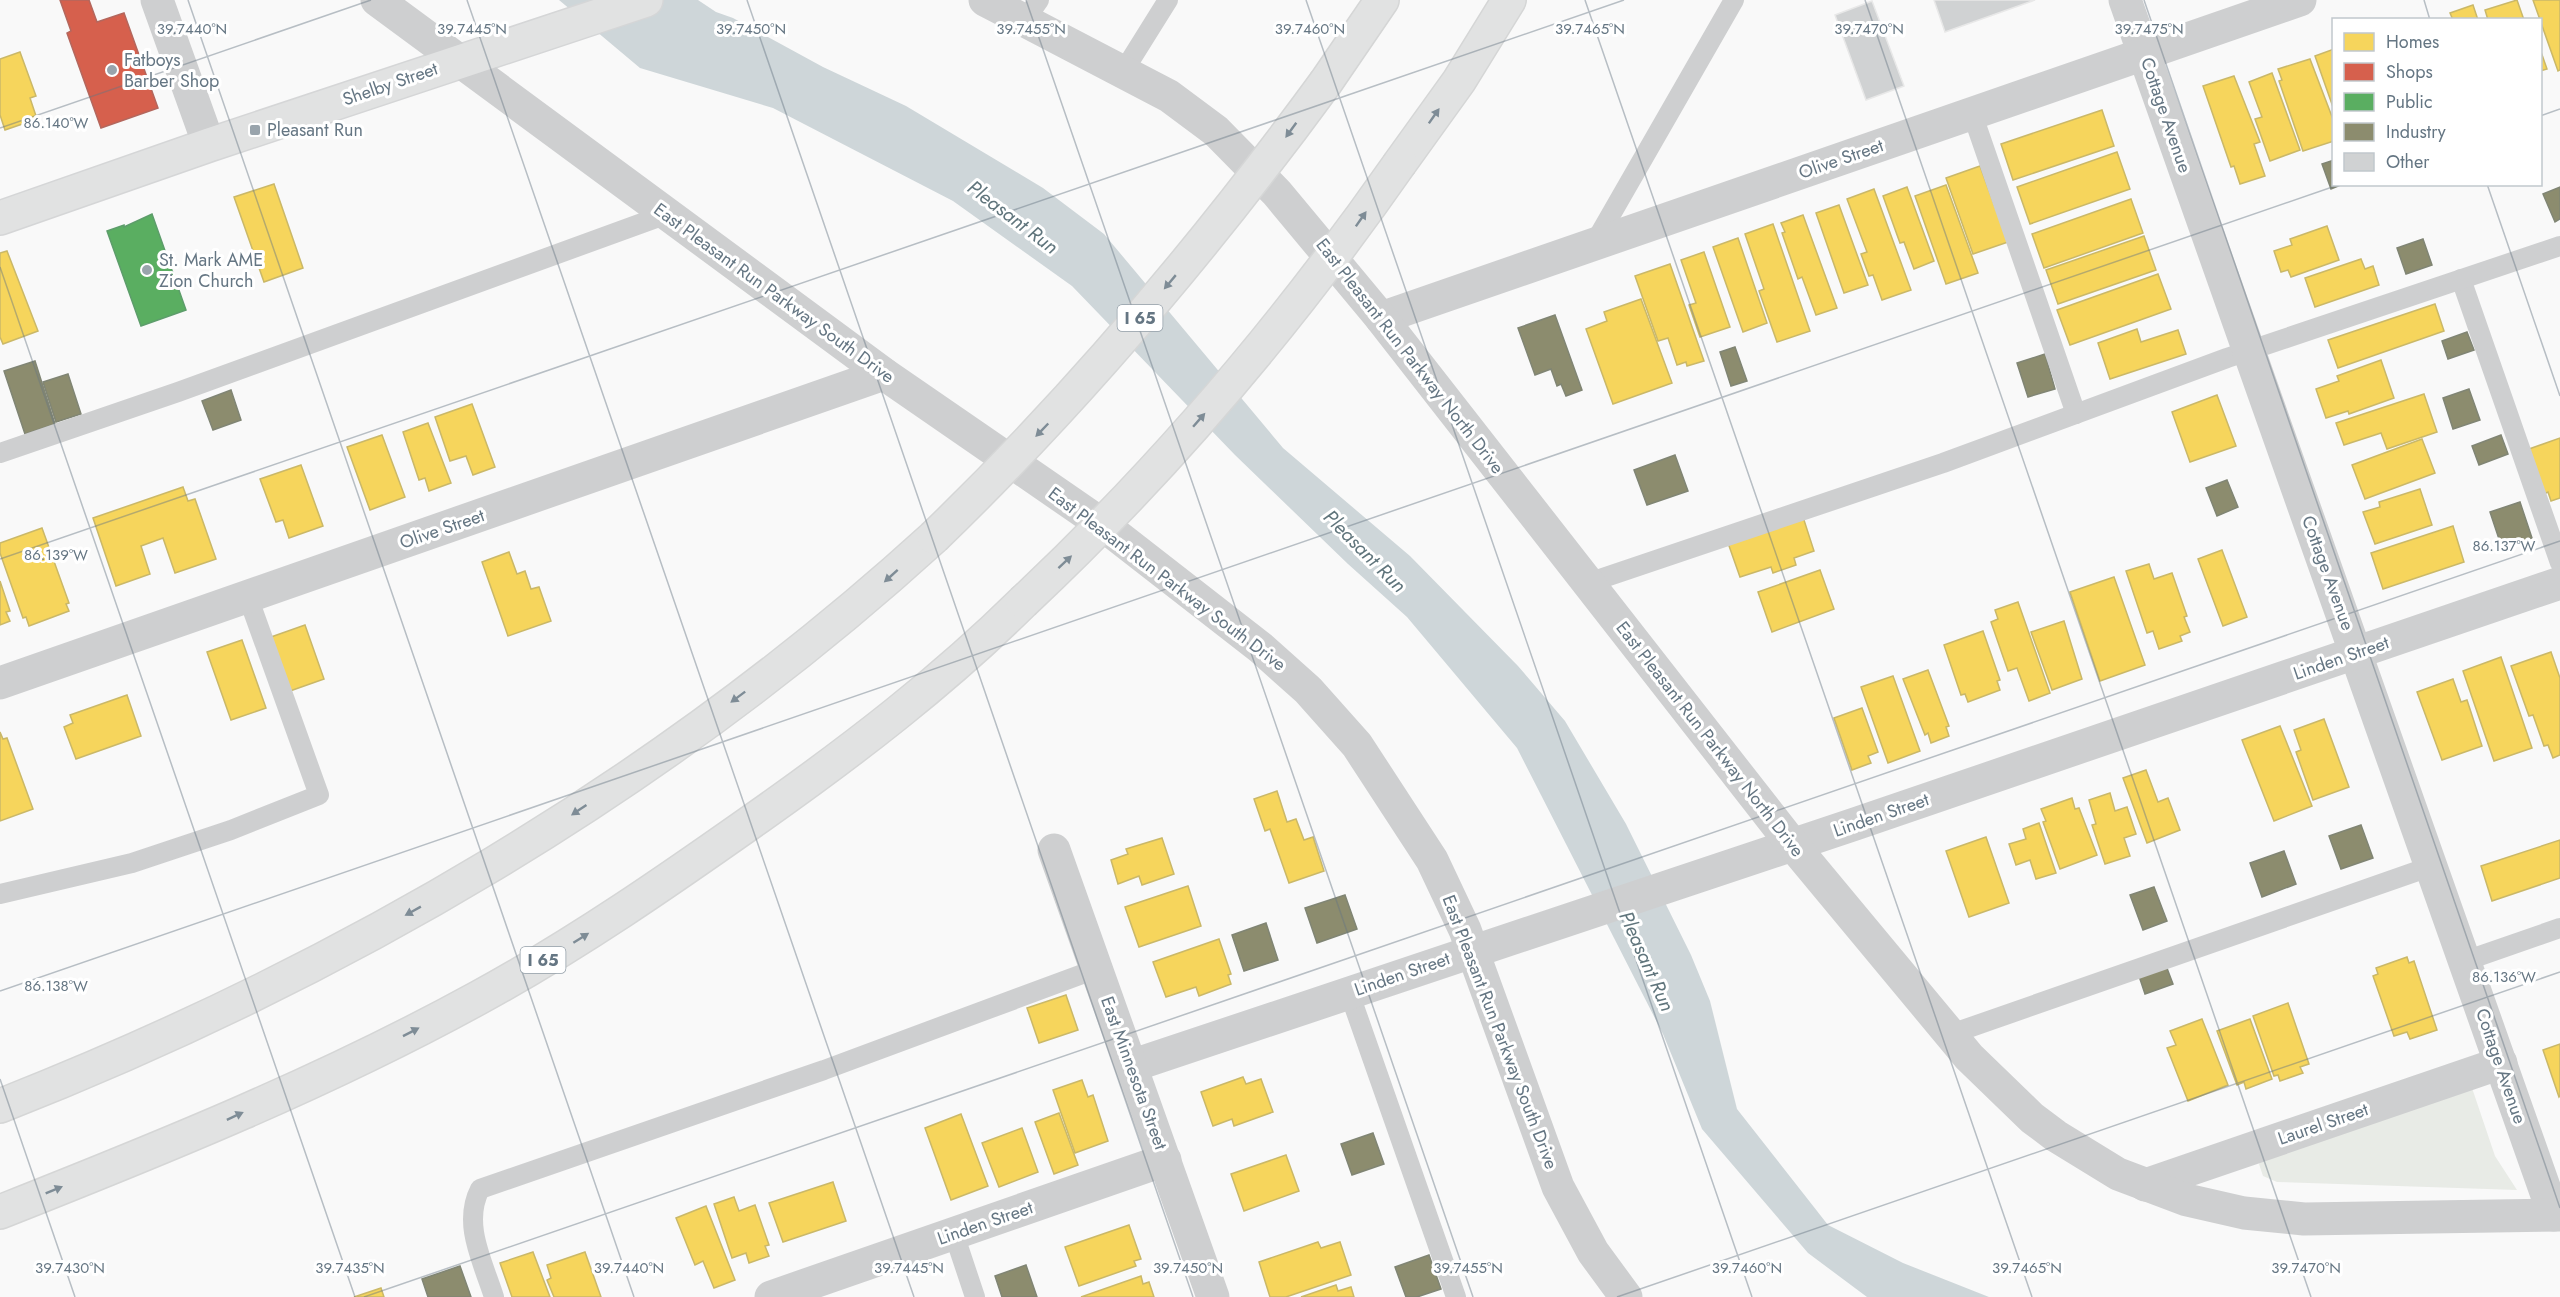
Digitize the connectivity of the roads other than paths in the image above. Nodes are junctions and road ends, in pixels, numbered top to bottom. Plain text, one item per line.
1 (157, 0) edge
2 (377, 0) edge
3 (646, 0) edge
4 (985, 0) edge
5 (1168, 0) edge
6 (1382, 0) edge
7 (1509, 0) edge
8 (1734, 0) edge
9 (2125, 0) edge
10 (2300, 0) edge
11 (1032, 10) edge
12 (2144, 54) junction
13 (458, 62) junction
14 (1123, 72) junction
15 (1972, 113) junction
16 (209, 145) junction
17 (666, 214) junction
18 (0, 218) edge
19 (1594, 244) junction
20 (2560, 246) edge
21 (2461, 279) junction
22 (1381, 318) junction
23 (2249, 351) junction
24 (884, 374) junction
25 (2076, 414) junction
26 (0, 453) edge
27 (2560, 563) edge
28 (1588, 583) junction
29 (2560, 583) edge
30 (248, 597) junction
31 (2357, 653) junction
32 (0, 684) edge
33 (1792, 844) junction
34 (1054, 850) dead end
35 (2432, 866) junction
36 (0, 894) edge
37 (2560, 928) edge
38 (1472, 951) junction
39 (2465, 961) junction
40 (1096, 969) junction
41 (1349, 992) junction
42 (1951, 1034) junction
43 (2501, 1063) junction
44 (1131, 1066) junction
45 (0, 1106) edge
46 (1165, 1160) junction
47 (2145, 1185) junction
48 (0, 1212) edge
49 (2557, 1215) edge
50 (954, 1234) junction
51 (494, 1297) edge
52 (771, 1297) edge
53 (975, 1297) edge
54 (1213, 1297) edge
55 (1456, 1297) edge
56 (1626, 1297) edge

1 - 16 street
2 - 13 street, East Pleasant Run Parkway South Drive
3 - 13 main road, Shelby Street
4 - 11 street, East Pleasant Run Parkway North Drive
5 - 14 lane
6 -> 45 main road, I 65, bridge
48 -> 7 main road, I 65, bridge
8 - 19 lane
9 - 12 street, Cottage Avenue
10 - 12 street, Olive Street
11 - 14 street, East Pleasant Run Parkway North Drive
12 - 15 street, Olive Street
12 - 23 street, Cottage Avenue
13 - 16 main road, Shelby Street
13 - 17 street, East Pleasant Run Parkway South Drive
14 - 22 street, East Pleasant Run Parkway North Drive
15 - 19 street, Olive Street
15 - 25 lane
16 - 18 main road, Shelby Street
17 - 24 street, East Pleasant Run Parkway South Drive
17 - 26 lane
19 - 22 street, Olive Street
20 - 21 lane
21 - 23 lane
21 - 27 lane
22 - 28 street, East Pleasant Run Parkway North Drive
23 - 25 lane
23 - 31 street, Cottage Avenue
24 - 30 street, Olive Street
24 - 38 street, East Pleasant Run Parkway South Drive
25 - 28 lane
28 - 33 street, East Pleasant Run Parkway North Drive
29 - 31 street, Linden Street
30 - 32 street, Olive Street
30 - 36 lane
31 - 33 street, Linden Street
31 - 35 street, Cottage Avenue
33 - 38 street, Linden Street
33 - 42 street, East Pleasant Run Parkway North Drive
34 - 40 street, East Minnesota Street
35 - 39 street, Cottage Avenue
35 - 42 lane
37 - 39 lane
38 - 41 street, Linden Street
38 - 56 street, East Pleasant Run Parkway South Drive
39 - 43 street, Cottage Avenue
40 - 44 street, East Minnesota Street
40 - 51 lane
41 - 44 street, Linden Street
41 - 55 lane
42 - 47 street, East Pleasant Run Parkway North Drive
43 - 47 street, Laurel Street
43 - 49 street, Cottage Avenue
44 - 46 street, East Minnesota Street
46 - 50 street, Linden Street
46 - 54 street, East Minnesota Street
47 - 49 street, East Pleasant Run Parkway North Drive
50 - 52 street, Linden Street
50 - 53 lane

